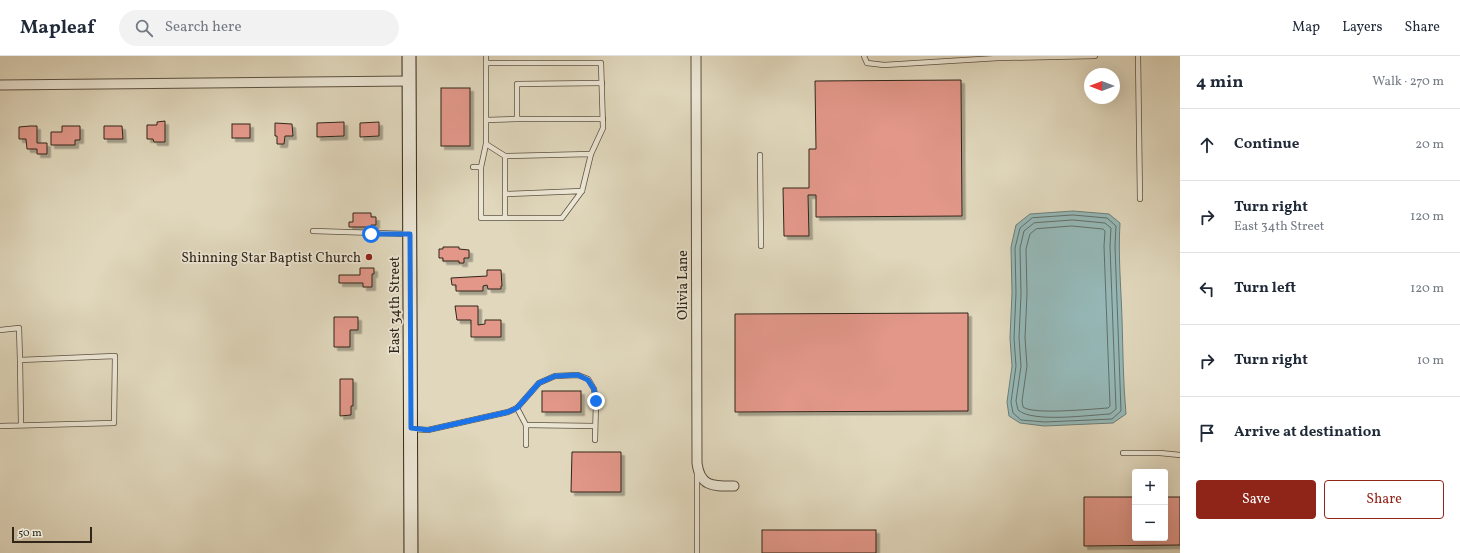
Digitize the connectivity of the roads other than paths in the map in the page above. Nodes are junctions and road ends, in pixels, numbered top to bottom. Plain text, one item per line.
1 (409, 56) edge
2 (486, 56) edge
3 (696, 56) edge
4 (864, 56) edge
5 (1095, 56) edge
6 (1138, 56) edge
7 (486, 63) junction
8 (409, 81) junction
9 (602, 83) junction
10 (0, 85) edge
11 (517, 119) junction
12 (603, 119) junction
13 (486, 120) junction
14 (486, 144) junction
15 (591, 154) junction
16 (760, 155) dead end
17 (505, 156) junction
18 (473, 167) dead end
19 (481, 167) junction
20 (582, 191) junction
21 (505, 194) junction
22 (1140, 199) dead end
23 (505, 218) junction
24 (313, 231) dead end
25 (410, 234) junction
26 (761, 246) dead end
27 (0, 330) edge
28 (20, 360) junction
29 (517, 408) junction
30 (21, 425) junction
31 (526, 425) junction
32 (0, 426) edge
33 (595, 426) junction
34 (411, 428) junction
35 (595, 440) dead end
36 (526, 446) dead end
37 (1123, 453) dead end
38 (1180, 455) edge
39 (697, 470) junction
40 (734, 486) dead end
41 (412, 553) edge
42 (697, 553) edge

1 - 8 main road, East 34th Street
2 - 7 lane
3 - 39 street, Olivia Lane
4 - 5 lane
6 - 22 lane
7 - 9 lane
7 - 13 lane
8 - 10 street
8 - 25 main road, East 34th Street
9 - 11 lane
9 - 12 lane
11 - 12 lane
11 - 13 lane
12 - 15 lane
13 - 14 lane
14 - 17 lane
14 - 19 lane
15 - 17 lane
15 - 20 lane
16 - 26 lane
17 - 21 lane
18 - 19 lane
19 - 23 lane
20 - 21 lane
20 - 23 lane
21 - 23 lane
24 - 25 lane
25 - 34 main road, East 34th Street
27 - 28 lane
28 - 30 lane
28 - 30 lane
29 - 31 lane
29 - 33 lane
29 - 34 lane
30 - 32 lane
31 - 33 lane
31 - 36 lane
33 - 35 lane
34 - 41 main road, East 34th Street
37 - 38 lane
39 - 40 street
39 - 42 lane

